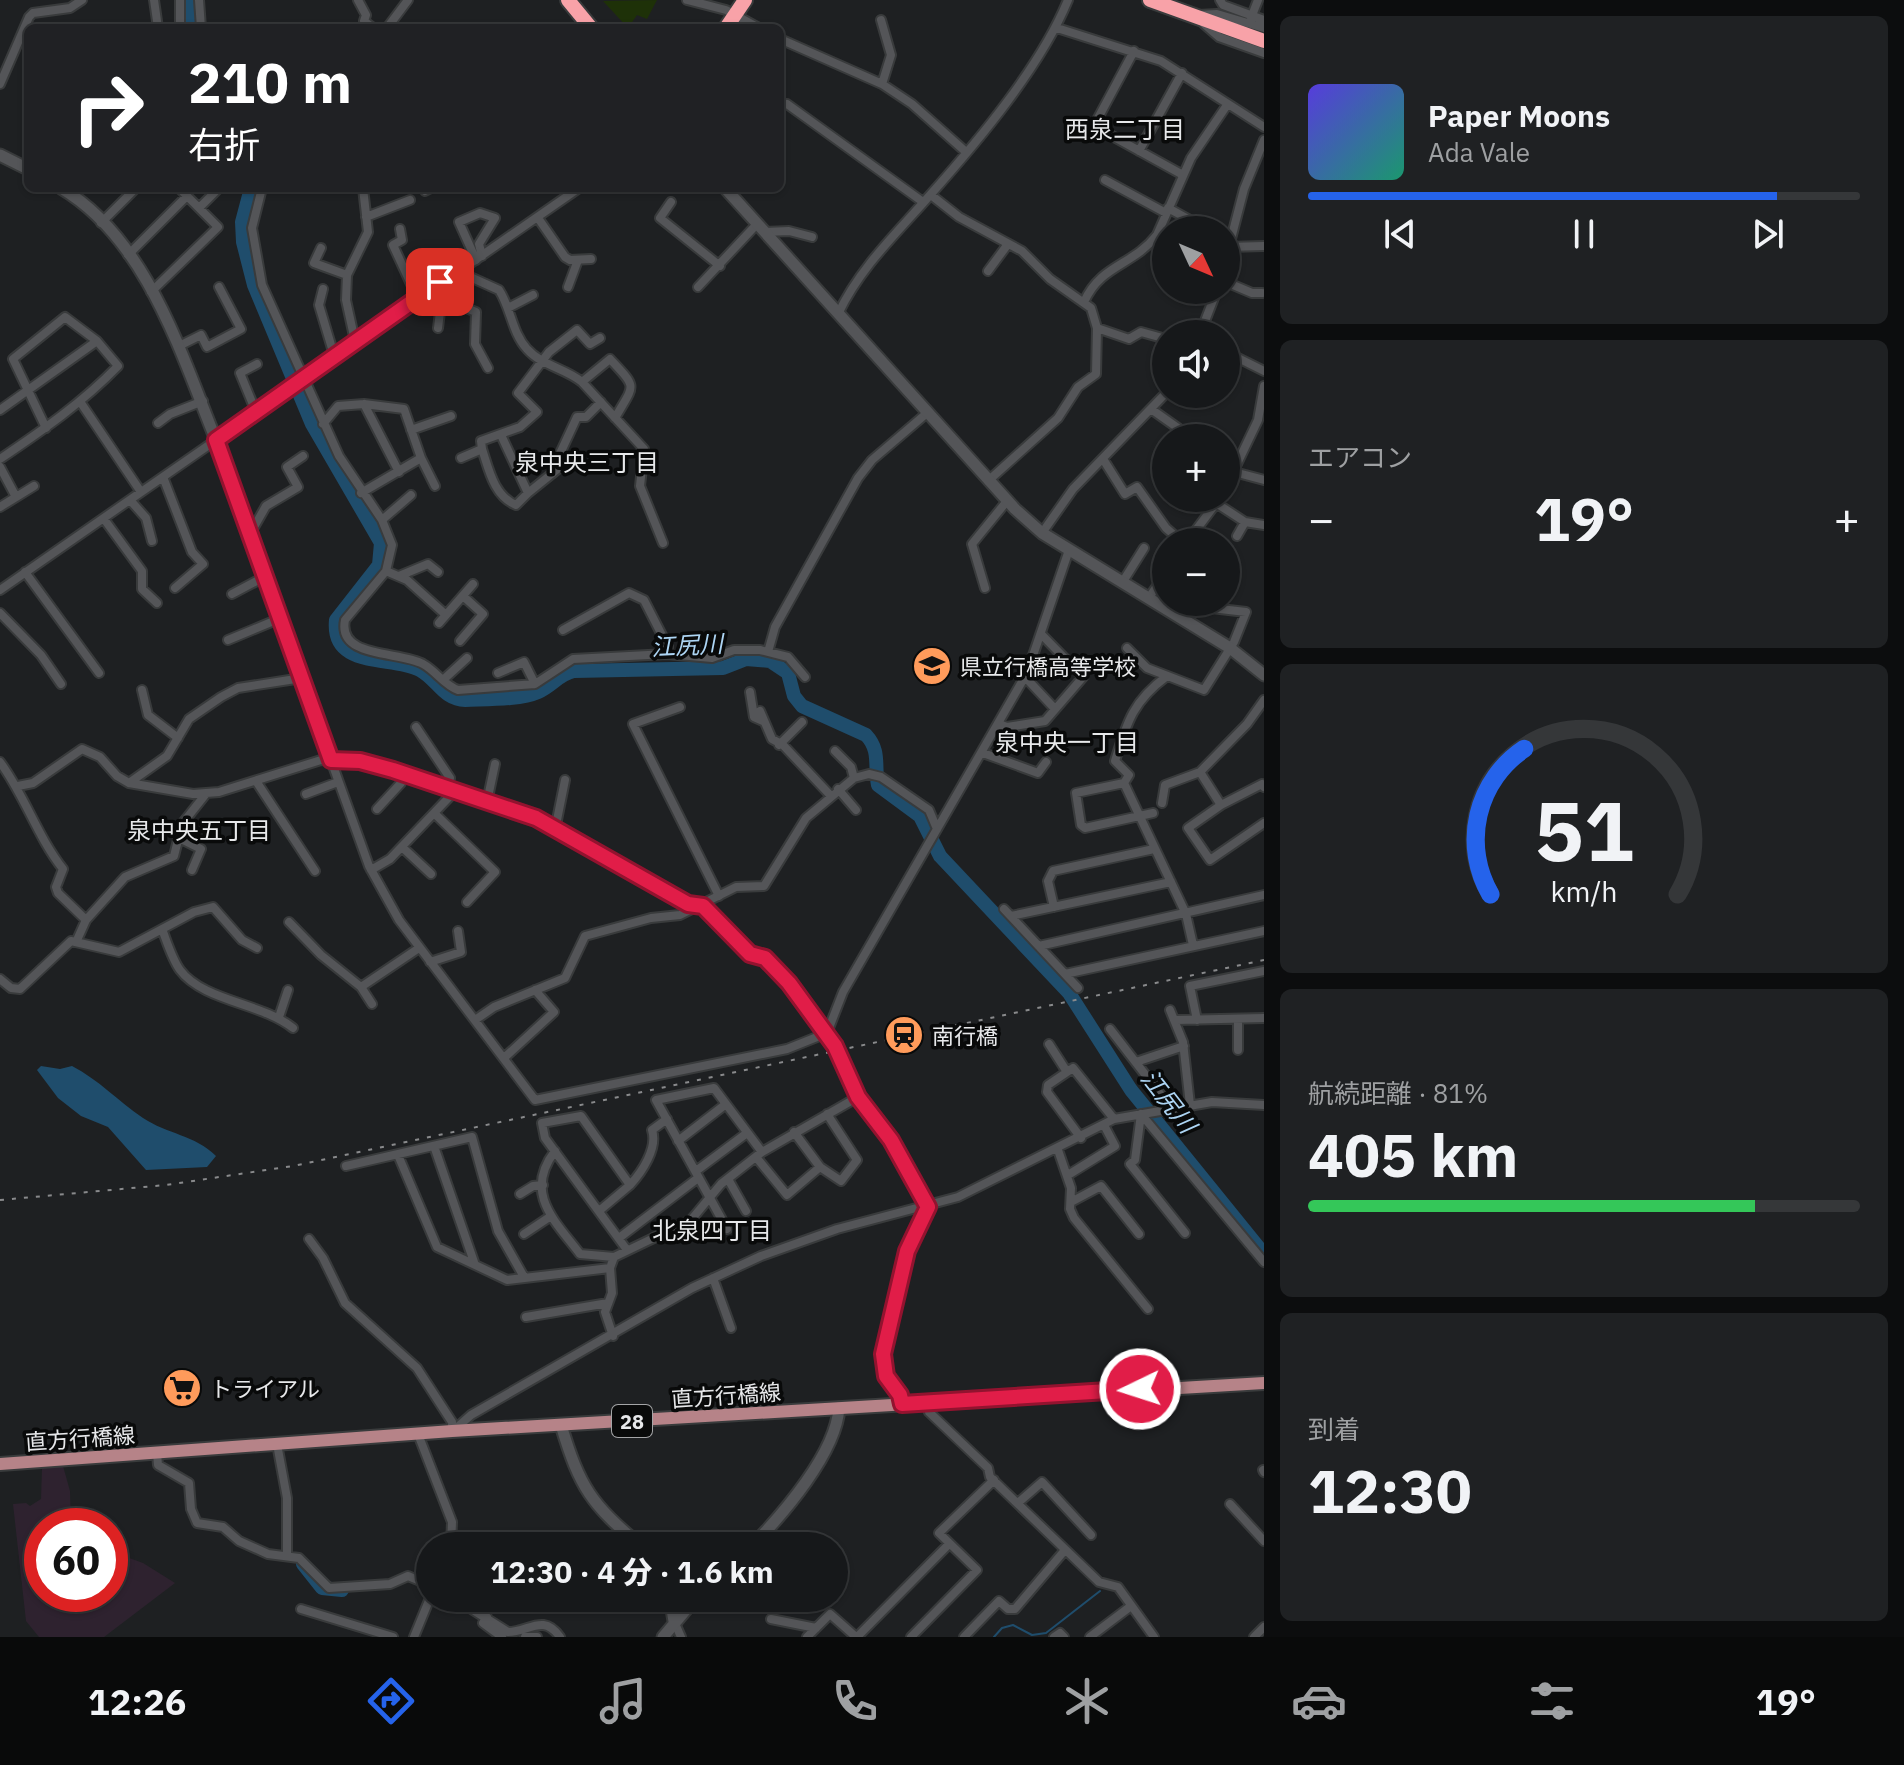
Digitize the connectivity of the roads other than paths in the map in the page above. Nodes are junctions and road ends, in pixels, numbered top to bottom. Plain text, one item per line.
1 (82, 0) edge
2 (154, 0) edge
3 (180, 0) edge
4 (199, 0) edge
5 (358, 0) edge
6 (408, 0) edge
7 (568, 0) edge
8 (687, 0) edge
9 (745, 0) edge
10 (1068, 0) edge
11 (1150, 0) edge
12 (1220, 0) edge
13 (1258, 0) edge
14 (734, 14) junction
15 (1194, 15) junction
16 (1250, 19) junction
17 (881, 20) dead end
18 (1264, 20) edge
19 (26, 24) edge
20 (157, 24) edge
21 (180, 24) edge
22 (201, 24) edge
23 (368, 24) edge
24 (390, 24) edge
25 (588, 24) edge
26 (728, 24) edge
27 (752, 24) edge
28 (1057, 28) junction
29 (1264, 28) edge
30 (24, 29) edge
31 (784, 41) edge
32 (1264, 41) edge
33 (1134, 51) junction
34 (1264, 53) edge
35 (1182, 73) junction
36 (0, 84) edge
37 (882, 84) junction
38 (787, 104) dead end
39 (1227, 105) junction
40 (1264, 127) edge
41 (1264, 140) edge
42 (1139, 151) junction
43 (966, 152) junction
44 (0, 155) edge
45 (24, 167) edge
46 (1183, 175) junction
47 (1105, 180) dead end
48 (66, 192) edge
49 (132, 192) edge
50 (183, 192) edge
51 (215, 192) edge
52 (261, 192) edge
53 (363, 192) edge
54 (574, 192) edge
55 (729, 192) edge
56 (931, 195) junction
57 (187, 196) junction
58 (410, 200) dead end
59 (671, 202) dead end
60 (923, 202) junction
61 (199, 208) junction
62 (1167, 211) junction
63 (1165, 216) edge
64 (1178, 216) edge
65 (1236, 216) edge
66 (366, 217) junction
67 (538, 218) junction
68 (101, 223) junction
69 (761, 228) junction
70 (400, 229) dead end
71 (812, 237) dead end
72 (1152, 241) edge
73 (1008, 244) junction
74 (1240, 246) edge
75 (1264, 246) edge
76 (321, 248) dead end
77 (128, 255) junction
78 (479, 258) junction
79 (591, 259) dead end
80 (578, 260) junction
81 (720, 266) junction
82 (988, 271) dead end
83 (465, 272) junction
84 (347, 275) junction
85 (440, 282) junction
86 (1240, 286) edge
87 (219, 287) dead end
88 (568, 287) dead end
89 (698, 287) dead end
90 (323, 289) dead end
91 (151, 292) junction
92 (1263, 293) edge
93 (533, 295) dead end
94 (417, 297) junction
95 (1084, 302) junction
96 (508, 308) junction
97 (838, 314) junction
98 (438, 328) dead end
99 (1097, 328) junction
100 (1152, 335) edge
101 (600, 338) dead end
102 (97, 341) junction
103 (355, 341) junction
104 (179, 346) junction
105 (334, 355) junction
106 (1240, 359) edge
107 (540, 362) junction
108 (257, 364) dead end
109 (488, 368) dead end
110 (1264, 371) edge
111 (305, 378) junction
112 (582, 382) junction
113 (1264, 386) edge
114 (27, 392) junction
115 (203, 401) junction
116 (601, 402) junction
117 (81, 403) junction
118 (364, 404) junction
119 (1151, 409) joint
120 (0, 410) edge
121 (256, 412) junction
122 (927, 413) junction
123 (451, 416) dead end
124 (615, 418) junction
125 (158, 423) dead end
126 (323, 424) junction
127 (1172, 424) edge
128 (46, 428) junction
129 (411, 430) junction
130 (501, 435) junction
131 (216, 440) junction
132 (482, 449) junction
133 (303, 456) dead end
134 (421, 458) junction
135 (461, 458) dead end
136 (0, 459) edge
137 (1103, 459) junction
138 (1240, 459) edge
139 (0, 467) edge
140 (399, 472) junction
141 (1240, 474) edge
142 (163, 477) junction
143 (1264, 480) edge
144 (988, 481) junction
145 (34, 486) dead end
146 (435, 486) dead end
147 (141, 492) junction
148 (361, 493) junction
149 (528, 493) junction
150 (411, 495) dead end
151 (16, 497) junction
152 (130, 500) junction
153 (1007, 501) junction
154 (0, 507) edge
155 (1209, 512) edge
156 (1233, 512) edge
157 (104, 519) junction
158 (382, 520) junction
159 (1245, 522) junction
160 (1264, 525) edge
161 (1166, 528) edge
162 (1196, 528) edge
163 (1240, 531) edge
164 (1042, 533) junction
165 (250, 534) junction
166 (152, 541) dead end
167 (663, 543) dead end
168 (1144, 548) dead end
169 (1069, 550) junction
170 (386, 571) junction
171 (25, 572) junction
172 (438, 572) dead end
173 (266, 576) junction
174 (399, 576) junction
175 (1122, 583) junction
176 (473, 584) dead end
177 (175, 588) dead end
178 (985, 588) dead end
179 (0, 589) edge
180 (232, 594) dead end
181 (1151, 594) joint
182 (463, 596) junction
183 (157, 603) dead end
184 (1240, 611) edge
185 (0, 613) edge
186 (446, 615) junction
187 (281, 618) junction
188 (439, 623) dead end
189 (563, 630) dead end
190 (1041, 634) junction
191 (228, 640) dead end
192 (460, 641) dead end
193 (1127, 648) dead end
194 (1230, 648) junction
195 (768, 652) junction
196 (667, 654) junction
197 (467, 658) dead end
198 (99, 673) dead end
199 (498, 673) dead end
200 (1264, 675) edge
201 (1167, 676) junction
202 (805, 677) dead end
203 (1025, 677) junction
204 (302, 678) junction
205 (443, 680) junction
206 (61, 684) dead end
207 (535, 684) junction
208 (142, 690) dead end
209 (750, 692) dead end
210 (1264, 700) edge
211 (680, 707) dead end
212 (1055, 709) junction
213 (760, 711) dead end
214 (764, 721) junction
215 (802, 722) dead end
216 (999, 724) junction
217 (416, 727) dead end
218 (178, 738) junction
219 (779, 745) junction
220 (835, 751) dead end
221 (983, 753) junction
222 (331, 760) junction
223 (0, 762) edge
224 (1046, 762) dead end
225 (495, 764) dead end
226 (1200, 772) junction
227 (402, 773) junction
228 (854, 778) junction
229 (565, 780) dead end
230 (256, 781) junction
231 (338, 782) junction
232 (129, 783) junction
233 (1124, 783) junction
234 (18, 786) junction
235 (1264, 787) edge
236 (450, 789) junction
237 (838, 789) junction
238 (306, 794) dead end
239 (205, 795) junction
240 (831, 796) junction
241 (487, 802) junction
242 (1162, 803) dead end
243 (1221, 805) junction
244 (377, 809) dead end
245 (856, 810) dead end
246 (434, 813) junction
247 (1153, 813) dead end
248 (1140, 816) junction
249 (1264, 823) edge
250 (937, 829) junction
251 (555, 830) junction
252 (179, 838) junction
253 (402, 847) junction
254 (1154, 849) junction
255 (192, 870) dead end
256 (371, 870) junction
257 (315, 871) dead end
258 (431, 874) dead end
259 (1171, 882) junction
260 (1264, 895) edge
261 (719, 896) junction
262 (467, 902) dead end
263 (703, 906) junction
264 (1054, 907) junction
265 (1186, 914) junction
266 (86, 920) junction
267 (289, 922) dead end
268 (162, 929) junction
269 (458, 931) dead end
270 (1264, 931) edge
271 (77, 940) junction
272 (1193, 945) junction
273 (1039, 946) junction
274 (257, 948) dead end
275 (419, 948) junction
276 (430, 962) junction
277 (1264, 971) edge
278 (1065, 974) junction
279 (0, 979) edge
280 (361, 987) junction
281 (1078, 988) dead end
282 (288, 990) dead end
283 (535, 990) junction
284 (372, 1004) dead end
285 (1170, 1010) dead end
286 (279, 1017) junction
287 (1264, 1018) edge
288 (1238, 1019) junction
289 (475, 1020) junction
290 (1176, 1020) junction
291 (1197, 1020) junction
292 (293, 1028) dead end
293 (1110, 1029) dead end
294 (827, 1033) junction
295 (1049, 1044) dead end
296 (1184, 1046) junction
297 (1238, 1050) dead end
298 (504, 1058) junction
299 (1136, 1062) junction
300 (1067, 1072) junction
301 (858, 1097) junction
302 (726, 1104) junction
303 (1190, 1105) junction
304 (1264, 1105) edge
305 (1171, 1108) junction
306 (827, 1114) junction
307 (1141, 1114) junction
308 (667, 1119) junction
309 (1114, 1119) junction
310 (1104, 1125) junction
311 (794, 1132) junction
312 (747, 1133) junction
313 (1081, 1138) junction
314 (678, 1141) junction
315 (434, 1146) junction
316 (1058, 1150) junction
317 (555, 1151) junction
318 (759, 1154) junction
319 (398, 1155) junction
320 (346, 1166) dead end
321 (820, 1167) junction
322 (697, 1175) junction
323 (1068, 1175) junction
324 (728, 1179) junction
325 (543, 1185) junction
326 (630, 1185) junction
327 (520, 1194) dead end
328 (709, 1196) junction
329 (1071, 1202) junction
330 (928, 1207) junction
331 (599, 1211) junction
332 (746, 1211) dead end
333 (551, 1216) junction
334 (727, 1229) dead end
335 (1185, 1233) dead end
336 (524, 1234) dead end
337 (1139, 1234) dead end
338 (619, 1238) junction
339 (309, 1239) dead end
340 (627, 1250) junction
341 (614, 1257) junction
342 (474, 1262) junction
343 (1264, 1262) edge
344 (610, 1268) junction
345 (524, 1277) junction
346 (713, 1278) junction
347 (608, 1303) junction
348 (1148, 1309) dead end
349 (526, 1317) dead end
350 (731, 1328) dead end
351 (613, 1336) junction
352 (1264, 1383) edge
353 (926, 1403) junction
354 (902, 1404) junction
355 (839, 1408) junction
356 (561, 1425) junction
357 (452, 1431) junction
358 (418, 1434) junction
359 (277, 1444) junction
360 (157, 1453) junction
361 (0, 1464) edge
362 (994, 1480) junction
363 (1019, 1502) junction
364 (1230, 1504) dead end
365 (452, 1532) edge
366 (624, 1532) edge
367 (763, 1532) edge
368 (1091, 1535) dead end
369 (1264, 1541) edge
370 (949, 1544) junction
371 (1065, 1550) junction
372 (287, 1553) dead end
373 (416, 1579) edge
374 (1131, 1606) junction
375 (301, 1609) dead end
376 (424, 1612) edge
377 (478, 1612) edge
378 (672, 1612) edge
379 (683, 1612) edge
380 (487, 1617) junction
381 (771, 1619) dead end
382 (674, 1621) junction
383 (1264, 1627) edge
384 (816, 1628) junction
385 (1101, 1628) junction
386 (393, 1637) edge
387 (414, 1637) edge
388 (502, 1637) edge
389 (525, 1637) edge
390 (537, 1637) edge
391 (560, 1637) edge
392 (663, 1637) edge
393 (681, 1637) edge
394 (807, 1637) edge
395 (856, 1637) edge
396 (911, 1637) edge
397 (964, 1637) edge
398 (1054, 1637) edge
399 (1064, 1637) edge
400 (1090, 1637) edge
401 (1108, 1637) edge
402 (1154, 1637) edge
403 (1254, 1637) edge

1 - 19 street
2 - 20 street
3 - 21 street
4 - 22 street
5 - 23 street
6 - 24 street
7 - 25 highway
8 - 14 street
9 - 14 highway
10 - 28 street
11 - 15 highway
12 - 16 street
13 - 16 street
14 - 26 highway
14 - 27 street
15 - 16 street
15 - 32 highway
15 - 34 street
16 - 18 street
16 - 29 street
17 - 37 street
28 - 33 street
28 - 43 street
30 - 36 street
31 - 37 street
33 - 35 street
33 - 42 street
35 - 39 street
35 - 42 street
37 - 43 street
38 - 60 street
39 - 40 street
39 - 46 street
41 - 65 street
42 - 46 street
43 - 56 street
44 - 45 street
46 - 62 street
47 - 62 street
48 - 68 street
49 - 68 street
50 - 57 street
51 - 61 street
52 - 111 street
53 - 66 street
54 - 67 street
55 - 69 street
56 - 60 street
56 - 73 street
57 - 61 street
57 - 77 street
58 - 66 street
59 - 81 street
60 - 97 street
61 - 91 street
62 - 63 street
62 - 64 street
66 - 84 street
67 - 78 street
67 - 80 street
68 - 77 street
69 - 71 street
69 - 81 street
69 - 97 street
70 - 94 street
72 - 95 street
73 - 82 street
73 - 95 street
74 - 75 street
76 - 84 street
77 - 91 street
78 - 78 street
78 - 83 street
79 - 80 street
80 - 88 street
81 - 89 street
83 - 85 street
83 - 96 street
83 - 109 street
84 - 103 street
85 - 94 street
85 - 98 street
86 - 92 street
87 - 104 street
90 - 105 street
91 - 104 street
93 - 96 street
94 - 103 street
95 - 99 street
96 - 107 street
97 - 122 street
99 - 100 street
99 - 144 street
101 - 107 street
102 - 114 street
102 - 114 street
102 - 117 street
103 - 105 street
104 - 115 street
105 - 111 street
106 - 110 street
107 - 112 street
107 - 130 street
108 - 121 street
111 - 121 street
111 - 126 street
112 - 116 street
112 - 124 street
113 - 138 street
114 - 120 street
114 - 128 street
115 - 125 street
115 - 131 street
116 - 124 street
116 - 149 street
117 - 128 street
117 - 147 street
118 - 126 street
118 - 129 street
118 - 140 street
119 - 127 street
119 - 137 street
121 - 131 street
122 - 144 street
122 - 195 street
123 - 129 street
124 - 167 street
126 - 148 street
128 - 136 street
129 - 134 street
130 - 132 street
130 - 149 street
131 - 142 street
131 - 165 street
132 - 135 street
132 - 149 street
133 - 165 street
134 - 140 street
134 - 146 street
137 - 161 street
137 - 164 street
139 - 151 street
140 - 148 street
141 - 143 street
142 - 147 street
142 - 177 street
144 - 153 street
145 - 151 street
147 - 152 street
148 - 158 street
150 - 158 street
151 - 154 street
152 - 157 street
152 - 166 street
153 - 164 street
153 - 178 street
155 - 162 street
156 - 159 street
157 - 171 street
157 - 183 street
158 - 170 street
159 - 160 street
159 - 163 street
164 - 169 street
165 - 173 street
168 - 175 street
169 - 175 street
169 - 190 street
170 - 174 street
170 - 205 street
171 - 179 street
171 - 198 street
172 - 174 street
173 - 180 street
173 - 187 street
174 - 186 street
175 - 181 street
176 - 182 street
181 - 194 street
182 - 186 street
182 - 192 street
184 - 194 street
185 - 206 street
186 - 188 street
187 - 191 street
187 - 204 street
189 - 196 street
190 - 203 street
190 - 212 street
193 - 201 street
194 - 200 street
194 - 201 street
195 - 196 street
195 - 202 street
196 - 207 street
197 - 205 street
199 - 207 street
201 - 233 street
203 - 212 street
203 - 216 street
204 - 218 street
204 - 222 street
205 - 207 street
208 - 218 street
209 - 214 street
210 - 226 street
211 - 261 street
212 - 216 street
213 - 214 street
214 - 219 street
215 - 219 street
216 - 221 street
217 - 236 street
218 - 232 street
219 - 240 street
220 - 228 street
221 - 224 street
221 - 250 street
222 - 227 street
222 - 230 street
222 - 231 street
223 - 234 street
225 - 241 street
226 - 242 street
226 - 243 street
227 - 236 street
227 - 244 street
228 - 237 street
228 - 250 street
229 - 251 street
230 - 239 street
230 - 257 street
231 - 238 street
231 - 256 street
232 - 234 street
232 - 239 street
233 - 248 street
233 - 248 street
234 - 266 street
235 - 243 street
236 - 241 street
236 - 246 street
237 - 240 street
237 - 245 street
239 - 252 street
240 - 261 street
241 - 251 street
243 - 249 street
246 - 253 street
246 - 262 street
247 - 248 street
248 - 254 street
250 - 294 street
251 - 263 street
252 - 255 street
252 - 266 street
253 - 256 street
253 - 258 street
254 - 259 street
254 - 264 street
256 - 275 street
259 - 264 street
259 - 265 street
260 - 265 street
261 - 263 street
263 - 283 street
263 - 294 street
264 - 273 street
265 - 272 street
265 - 273 street
266 - 271 street
267 - 280 street
268 - 271 street
268 - 274 street
268 - 286 street
269 - 276 street
270 - 272 street
271 - 279 street
272 - 278 street
273 - 278 street
275 - 276 street
275 - 280 street
276 - 289 street
277 - 291 street
278 - 281 street
280 - 284 street
282 - 286 street
283 - 289 street
283 - 298 street
285 - 290 street
286 - 292 street
287 - 288 street
288 - 291 street
288 - 297 street
289 - 298 street
290 - 291 street
290 - 296 street
293 - 299 street
294 - 298 street
294 - 301 street
295 - 300 street
296 - 299 street
296 - 303 street
299 - 305 street
300 - 309 street
300 - 313 street
301 - 306 street
301 - 330 street
302 - 308 street
302 - 312 street
302 - 314 street
303 - 304 street
303 - 305 street
305 - 307 street
306 - 311 street
306 - 321 street
307 - 309 street
307 - 335 street
307 - 343 street
308 - 314 street
308 - 326 street
309 - 310 street
310 - 313 street
310 - 323 street
311 - 318 street
311 - 321 street
312 - 318 street
312 - 322 street
313 - 316 street
314 - 322 street
315 - 319 street
315 - 342 street
315 - 345 street
316 - 323 street
316 - 330 street
317 - 325 street
317 - 326 street
317 - 331 street
318 - 321 street
318 - 324 street
319 - 320 street
319 - 342 street
322 - 328 street
322 - 338 street
323 - 329 street
324 - 328 street
324 - 332 street
325 - 327 street
325 - 333 street
326 - 331 street
328 - 334 street
328 - 340 street
329 - 337 street
329 - 348 street
330 - 346 street
330 - 354 street
331 - 338 street
333 - 336 street
333 - 341 street
338 - 340 street
339 - 357 street
340 - 341 street
341 - 344 street
342 - 345 street
344 - 345 street
344 - 347 street
346 - 350 street
346 - 351 street
347 - 349 street
347 - 351 street
351 - 357 street
352 - 353 main road, 直方行橋線 / 28
353 - 354 main road, 直方行橋線 / 28
353 - 362 street
354 - 355 main road, 直方行橋線 / 28
355 - 356 main road, 直方行橋線 / 28
355 - 367 street
356 - 357 main road, 直方行橋線 / 28
356 - 366 street
357 - 358 main road, 直方行橋線 / 28
358 - 359 main road, 直方行橋線 / 28
358 - 365 street
359 - 360 main road, 直方行橋線 / 28
359 - 372 street
360 - 361 main road, 直方行橋線 / 28
360 - 373 street
362 - 363 street
362 - 370 street
363 - 368 street
363 - 371 street
364 - 369 street
370 - 395 street
370 - 396 street
371 - 374 street
371 - 397 street
374 - 385 street
374 - 402 street
375 - 386 street
376 - 387 street
377 - 380 street
378 - 382 street
379 - 382 street
380 - 388 street
380 - 391 street
381 - 384 street
382 - 392 street
382 - 393 street
383 - 403 street
384 - 394 street
384 - 395 street
385 - 400 street
385 - 401 street
389 - 390 street
398 - 399 street

